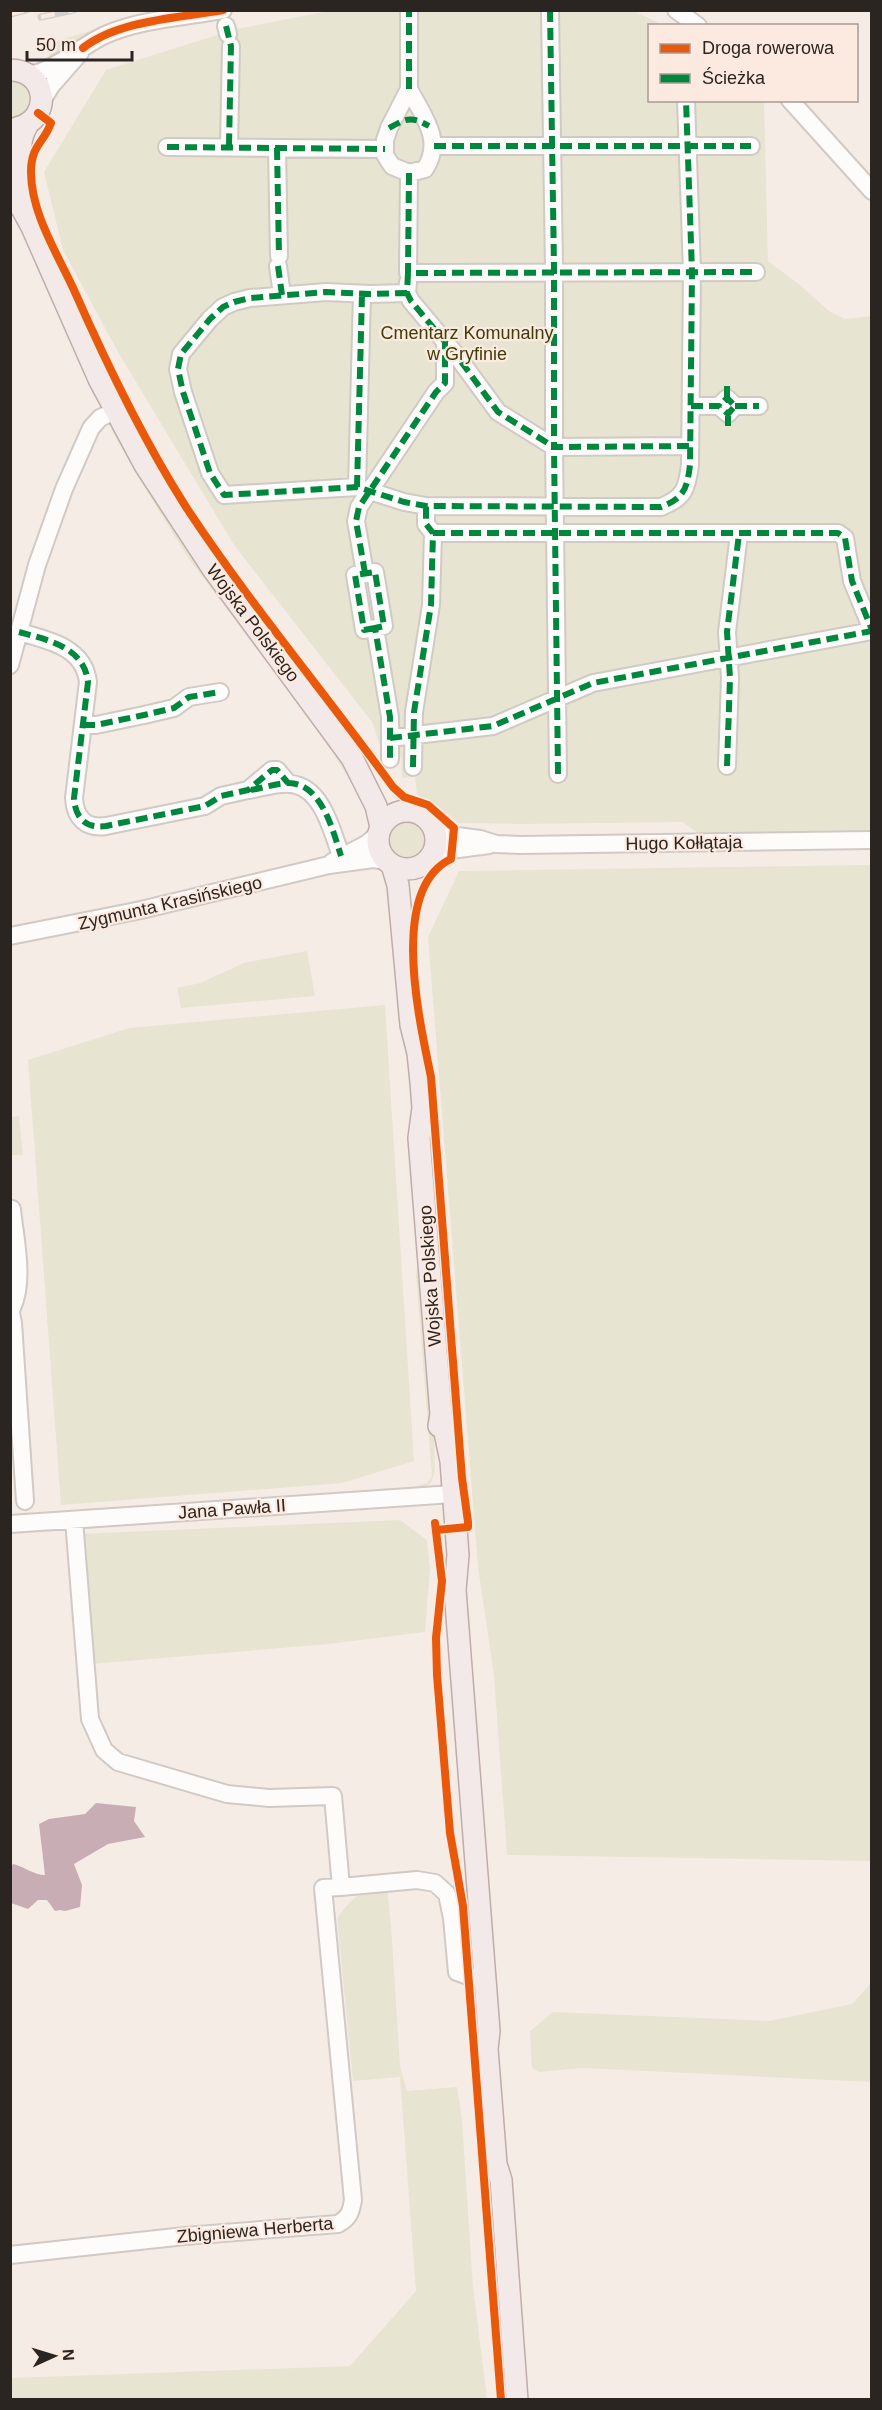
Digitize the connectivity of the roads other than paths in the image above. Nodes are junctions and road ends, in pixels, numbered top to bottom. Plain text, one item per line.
1 (409, 10) edge
2 (550, 10) edge
3 (676, 10) edge
4 (695, 24) edge
5 (227, 29) edge
6 (83, 48) junction
7 (10, 53) edge
8 (20, 72) edge
9 (409, 89) junction
10 (42, 101) junction
11 (686, 102) edge
12 (792, 102) edge
13 (19, 126) edge
14 (429, 126) junction
15 (389, 128) junction
16 (230, 146) junction
17 (687, 146) junction
18 (752, 146) dead end
19 (167, 147) dead end
20 (434, 147) junction
21 (277, 148) junction
22 (553, 148) junction
23 (385, 149) junction
24 (409, 173) junction
25 (10, 176) edge
26 (872, 191) edge
27 (32, 227) junction
28 (554, 272) junction
29 (692, 272) junction
30 (756, 272) dead end
31 (408, 273) junction
32 (407, 293) junction
33 (362, 294) junction
34 (282, 296) junction
35 (445, 342) junction
36 (691, 405) junction
37 (759, 406) dead end
38 (115, 411) junction
39 (690, 446) junction
40 (554, 447) junction
41 (364, 489) junction
42 (426, 506) junction
43 (554, 506) junction
44 (554, 532) junction
45 (434, 533) junction
46 (739, 534) junction
47 (872, 631) edge
48 (19, 632) junction
49 (728, 658) junction
50 (10, 665) edge
51 (220, 692) dead end
52 (557, 697) junction
53 (83, 725) junction
54 (414, 735) junction
55 (390, 738) junction
56 (352, 758) junction
57 (390, 759) dead end
58 (727, 766) dead end
59 (413, 767) dead end
60 (558, 774) dead end
61 (407, 812) junction
62 (433, 828) junction
63 (380, 830) junction
64 (872, 840) edge
65 (496, 844) junction
66 (335, 860) junction
67 (426, 861) junction
68 (390, 863) junction
69 (10, 936) edge
70 (405, 937) junction
71 (12, 1209) edge
72 (11, 1308) edge
73 (447, 1495) junction
74 (25, 1501) dead end
75 (74, 1520) junction
76 (10, 1524) edge
77 (341, 1887) junction
78 (485, 1982) junction
79 (10, 2255) edge
80 (517, 2400) edge

1 - 9 street
2 - 22 street
3 - 4 street
5 - 6 street
5 - 16 street
6 - 8 street
6 - 10 street
7 - 8 main road
8 - 10 main road
9 - 14 street
9 - 15 street
10 - 13 main road, Wojska Polskiego
11 - 17 street
12 - 26 street
13 - 27 main road, Wojska Polskiego
14 - 15 street
14 - 20 street
15 - 23 street
16 - 19 street
16 - 21 street
17 - 18 street
17 - 22 street
17 - 29 street
20 - 22 street
20 - 24 street
21 - 23 street
21 - 34 street
22 - 28 street
23 - 24 street
24 - 31 street
25 - 27 main road, Wojska Polskiego
27 - 38 main road, Wojska Polskiego
28 - 29 street
28 - 31 street
28 - 40 street
29 - 30 street
29 - 36 street
31 - 32 street
32 - 33 street
32 - 35 street
33 - 34 street
33 - 41 street
34 - 41 street
35 - 40 street
35 - 41 street
36 - 37 street
36 - 39 street
38 - 48 street
38 - 56 main road, Wojska Polskiego
39 - 40 street
39 - 43 street
40 - 43 street
41 - 42 street
41 - 55 street
42 - 43 street
42 - 45 street
43 - 44 street
44 - 45 street
44 - 46 street
44 - 52 street
45 - 54 street
46 - 47 street
46 - 49 street
47 - 49 street
48 - 50 street
48 - 53 street
49 - 52 street
49 - 58 street
51 - 53 street
52 - 54 street
52 - 60 street
53 - 66 street
54 - 55 street
54 - 59 street
55 - 57 street
56 - 61 main road, Wojska Polskiego
56 - 63 main road, Wojska Polskiego
61 - 62 main road
61 - 63 main road
62 - 65 street, Hugo Kołłątaja
62 - 67 main road
63 - 66 street, Zygmunta Krasińskiego
63 - 68 main road
64 - 65 street, Hugo Kołłątaja
65 - 67 street, Hugo Kołłątaja
66 - 68 street, Zygmunta Krasińskiego
66 - 69 street, Zygmunta Krasińskiego
67 - 68 main road
67 - 70 main road, Wojska Polskiego
68 - 70 main road, Wojska Polskiego
70 - 73 main road, Wojska Polskiego
71 - 72 street
72 - 74 street
73 - 75 street, Jana Pawła II
73 - 78 main road, Wojska Polskiego
75 - 76 street, Jana Pawła II
75 - 77 street
77 - 78 street
77 - 79 street, Zbigniewa Herberta
78 - 80 main road, Wojska Polskiego

